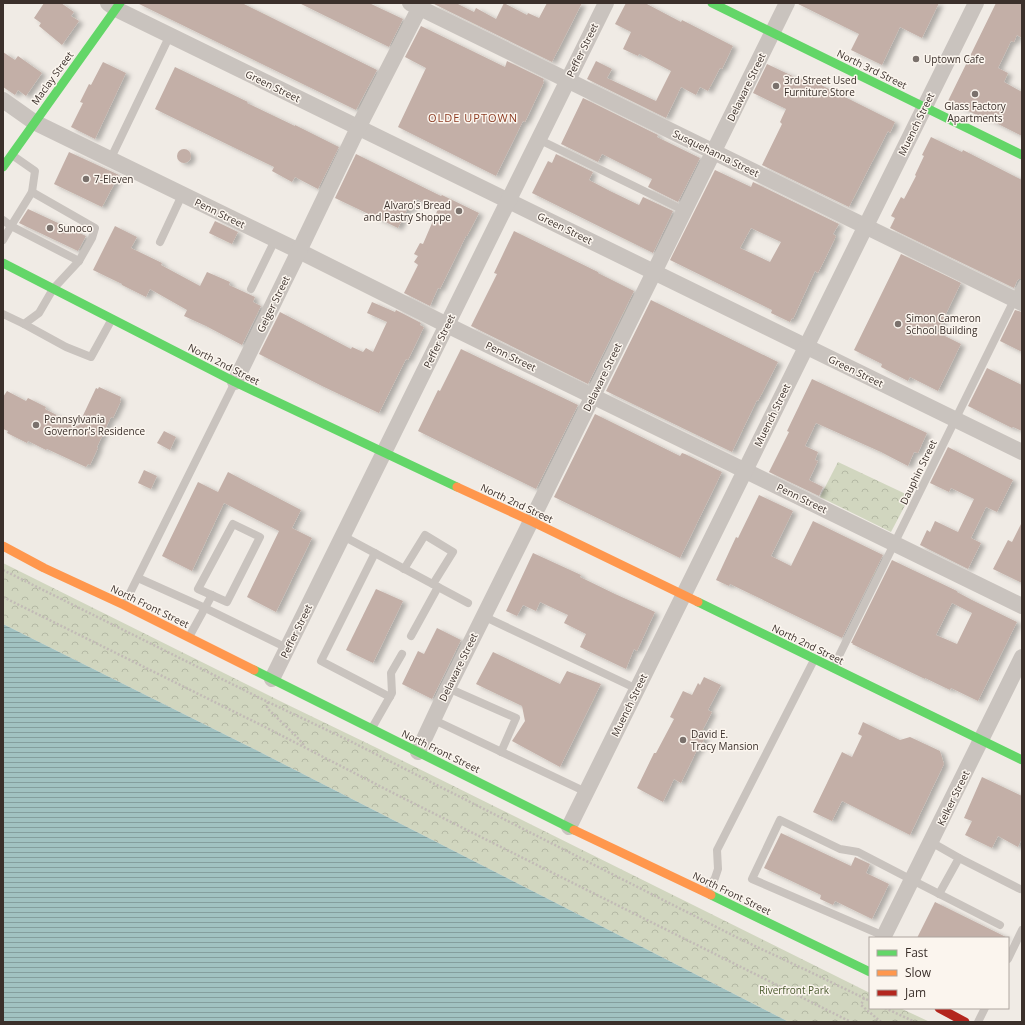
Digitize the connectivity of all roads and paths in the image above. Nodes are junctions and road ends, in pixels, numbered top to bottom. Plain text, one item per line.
1 (606, 3) edge
2 (712, 3) edge
3 (787, 3) edge
4 (976, 3) edge
5 (115, 5) edge
6 (417, 5) edge
7 (773, 32) junction
8 (170, 35) junction
9 (568, 80) junction
10 (3, 100) edge
11 (924, 107) junction
12 (34, 122) junction
13 (358, 128) junction
14 (538, 139) junction
15 (714, 152) junction
16 (11, 155) junction
17 (1022, 155) edge
18 (110, 160) junction
19 (3, 167) edge
20 (32, 192) junction
21 (182, 195) junction
22 (508, 201) junction
23 (685, 211) junction
24 (3, 220) edge
25 (11, 226) junction
26 (865, 226) junction
27 (3, 240) edge
28 (275, 240) junction
29 (160, 242) dead end
30 (299, 252) junction
31 (79, 261) junction
32 (3, 263) edge
33 (654, 272) junction
34 (1022, 284) edge
35 (53, 289) junction
36 (251, 289) dead end
37 (1018, 301) edge
38 (3, 314) edge
39 (112, 319) junction
40 (24, 324) junction
41 (447, 325) junction
42 (806, 346) junction
43 (235, 382) junction
44 (593, 396) junction
45 (955, 419) junction
46 (1022, 452) edge
47 (384, 453) junction
48 (745, 470) junction
49 (531, 521) junction
50 (343, 536) junction
51 (894, 543) junction
52 (3, 546) edge
53 (375, 553) junction
54 (404, 569) junction
55 (3, 570) edge
56 (138, 578) junction
57 (436, 585) junction
58 (212, 595) junction
59 (683, 596) junction
60 (3, 597) edge
61 (468, 602) dead end
62 (124, 605) junction
63 (1022, 606) edge
64 (205, 608) junction
65 (483, 616) junction
66 (411, 636) dead end
67 (188, 637) junction
68 (287, 648) junction
69 (402, 654) dead end
70 (1022, 657) edge
71 (814, 659) junction
72 (832, 668) junction
73 (272, 679) junction
74 (448, 688) junction
75 (637, 689) junction
76 (390, 697) junction
77 (268, 702) junction
78 (432, 719) junction
79 (371, 728) junction
80 (981, 740) junction
81 (307, 748) junction
82 (418, 752) junction
83 (501, 752) junction
84 (1022, 760) edge
85 (586, 792) junction
86 (569, 827) junction
87 (930, 842) junction
88 (959, 858) junction
89 (912, 880) junction
90 (1020, 889) dead end
91 (707, 893) junction
92 (939, 894) junction
93 (1000, 925) dead end
94 (1022, 930) edge
95 (884, 937) edge
96 (1009, 957) edge
97 (869, 969) edge
98 (864, 998) junction
99 (869, 1000) edge
100 (887, 1009) edge
101 (941, 1009) edge
102 (984, 1009) edge
103 (851, 1022) edge
104 (881, 1022) edge
105 (915, 1022) edge
106 (965, 1022) edge
107 (978, 1022) edge

1 - 9 street, Peffer Street
2 - 7 main road, North 3rd Street
3 - 7 street, Delaware Street
4 - 11 street, Muench Street
5 - 8 street, Green Street
5 - 12 main road, Maclay Street
6 - 9 street, Susquehanna Street
6 - 13 street, Geiger Street
7 - 11 main road, North 3rd Street
7 - 15 street, Delaware Street
8 - 13 street, Green Street
8 - 18 lane
9 - 14 street, Peffer Street
9 - 15 street, Susquehanna Street
10 - 12 street, Penn Street
11 - 17 main road, North 3rd Street
11 - 26 street, Muench Street
12 - 16 main road, Maclay Street
12 - 18 street, Penn Street
13 - 22 street, Green Street
13 - 30 street, Geiger Street
14 - 22 street, Peffer Street
14 - 23 lane
15 - 23 street, Delaware Street
15 - 26 street, Susquehanna Street
16 - 19 main road, Maclay Street
16 - 20 lane
18 - 21 street, Penn Street
20 - 25 lane
20 - 31 lane
21 - 28 street, Penn Street
21 - 29 lane
22 - 33 street, Green Street
22 - 41 street, Peffer Street
23 - 33 street, Delaware Street
24 - 25 lane
25 - 27 lane
25 - 31 lane
26 - 37 street, Susquehanna Street
26 - 42 street, Muench Street
28 - 30 street, Penn Street
28 - 36 lane
30 - 41 street, Penn Street
30 - 43 street, Geiger Street
31 - 35 lane
32 - 35 main road, North 2nd Street
33 - 42 street, Green Street
33 - 44 street, Delaware Street
34 - 37 lane, Dauphin Street
35 - 39 main road, North 2nd Street
35 - 40 lane
37 - 45 lane, Dauphin Street
38 - 40 lane
39 - 40 lane
39 - 43 main road, North 2nd Street
41 - 44 street, Penn Street
41 - 47 street, Peffer Street
42 - 45 street, Green Street
42 - 48 street, Muench Street
43 - 47 main road, North 2nd Street
43 - 56 lane, Geiger Street
44 - 48 street, Penn Street
44 - 49 street, Delaware Street
45 - 46 street, Green Street
45 - 51 lane, Dauphin Street
47 - 49 main road, North 2nd Street
47 - 50 street, Peffer Street
48 - 51 street, Penn Street
48 - 59 street, Muench Street
49 - 59 main road, North 2nd Street
49 - 65 street, Delaware Street
50 - 53 lane
50 - 68 street, Peffer Street
51 - 63 street, Penn Street
51 - 72 lane, Dauphin Street
52 - 62 main road, North Front Street
53 - 54 lane
53 - 76 lane
54 - 57 lane
54 - 57 lane
55 - 77 path
56 - 62 lane, Geiger Street
56 - 64 lane
57 - 61 lane
57 - 66 lane
58 - 58 lane
58 - 64 lane
59 - 71 main road, North 2nd Street
59 - 75 street, Muench Street
60 - 81 path
62 - 67 main road, North Front Street
64 - 67 lane
64 - 68 lane
65 - 74 street, Delaware Street
65 - 75 lane
67 - 73 main road, North Front Street
68 - 73 street, Peffer Street
69 - 76 lane
70 - 80 street, Kelker Street
71 - 72 main road, North 2nd Street
71 - 91 lane
72 - 80 main road, North 2nd Street
73 - 79 main road, North Front Street
74 - 78 street, Delaware Street
74 - 83 lane
75 - 85 street, Muench Street
76 - 79 lane
77 - 81 path
77 - 98 path
78 - 82 street, Delaware Street
78 - 83 lane
79 - 82 main road, North Front Street
80 - 84 main road, North 2nd Street
80 - 87 street, Kelker Street
81 - 103 path
82 - 86 main road, North Front Street
83 - 85 lane
85 - 86 street, Muench Street
86 - 91 main road, North Front Street
87 - 88 lane
87 - 89 street, Kelker Street
88 - 90 lane
88 - 92 lane
89 - 92 lane
89 - 95 street, Kelker Street
89 - 95 lane
91 - 97 main road, North Front Street
92 - 93 lane
94 - 96 lane
98 - 99 path
98 - 104 path
100 - 105 path
101 - 106 main road
102 - 107 lane

